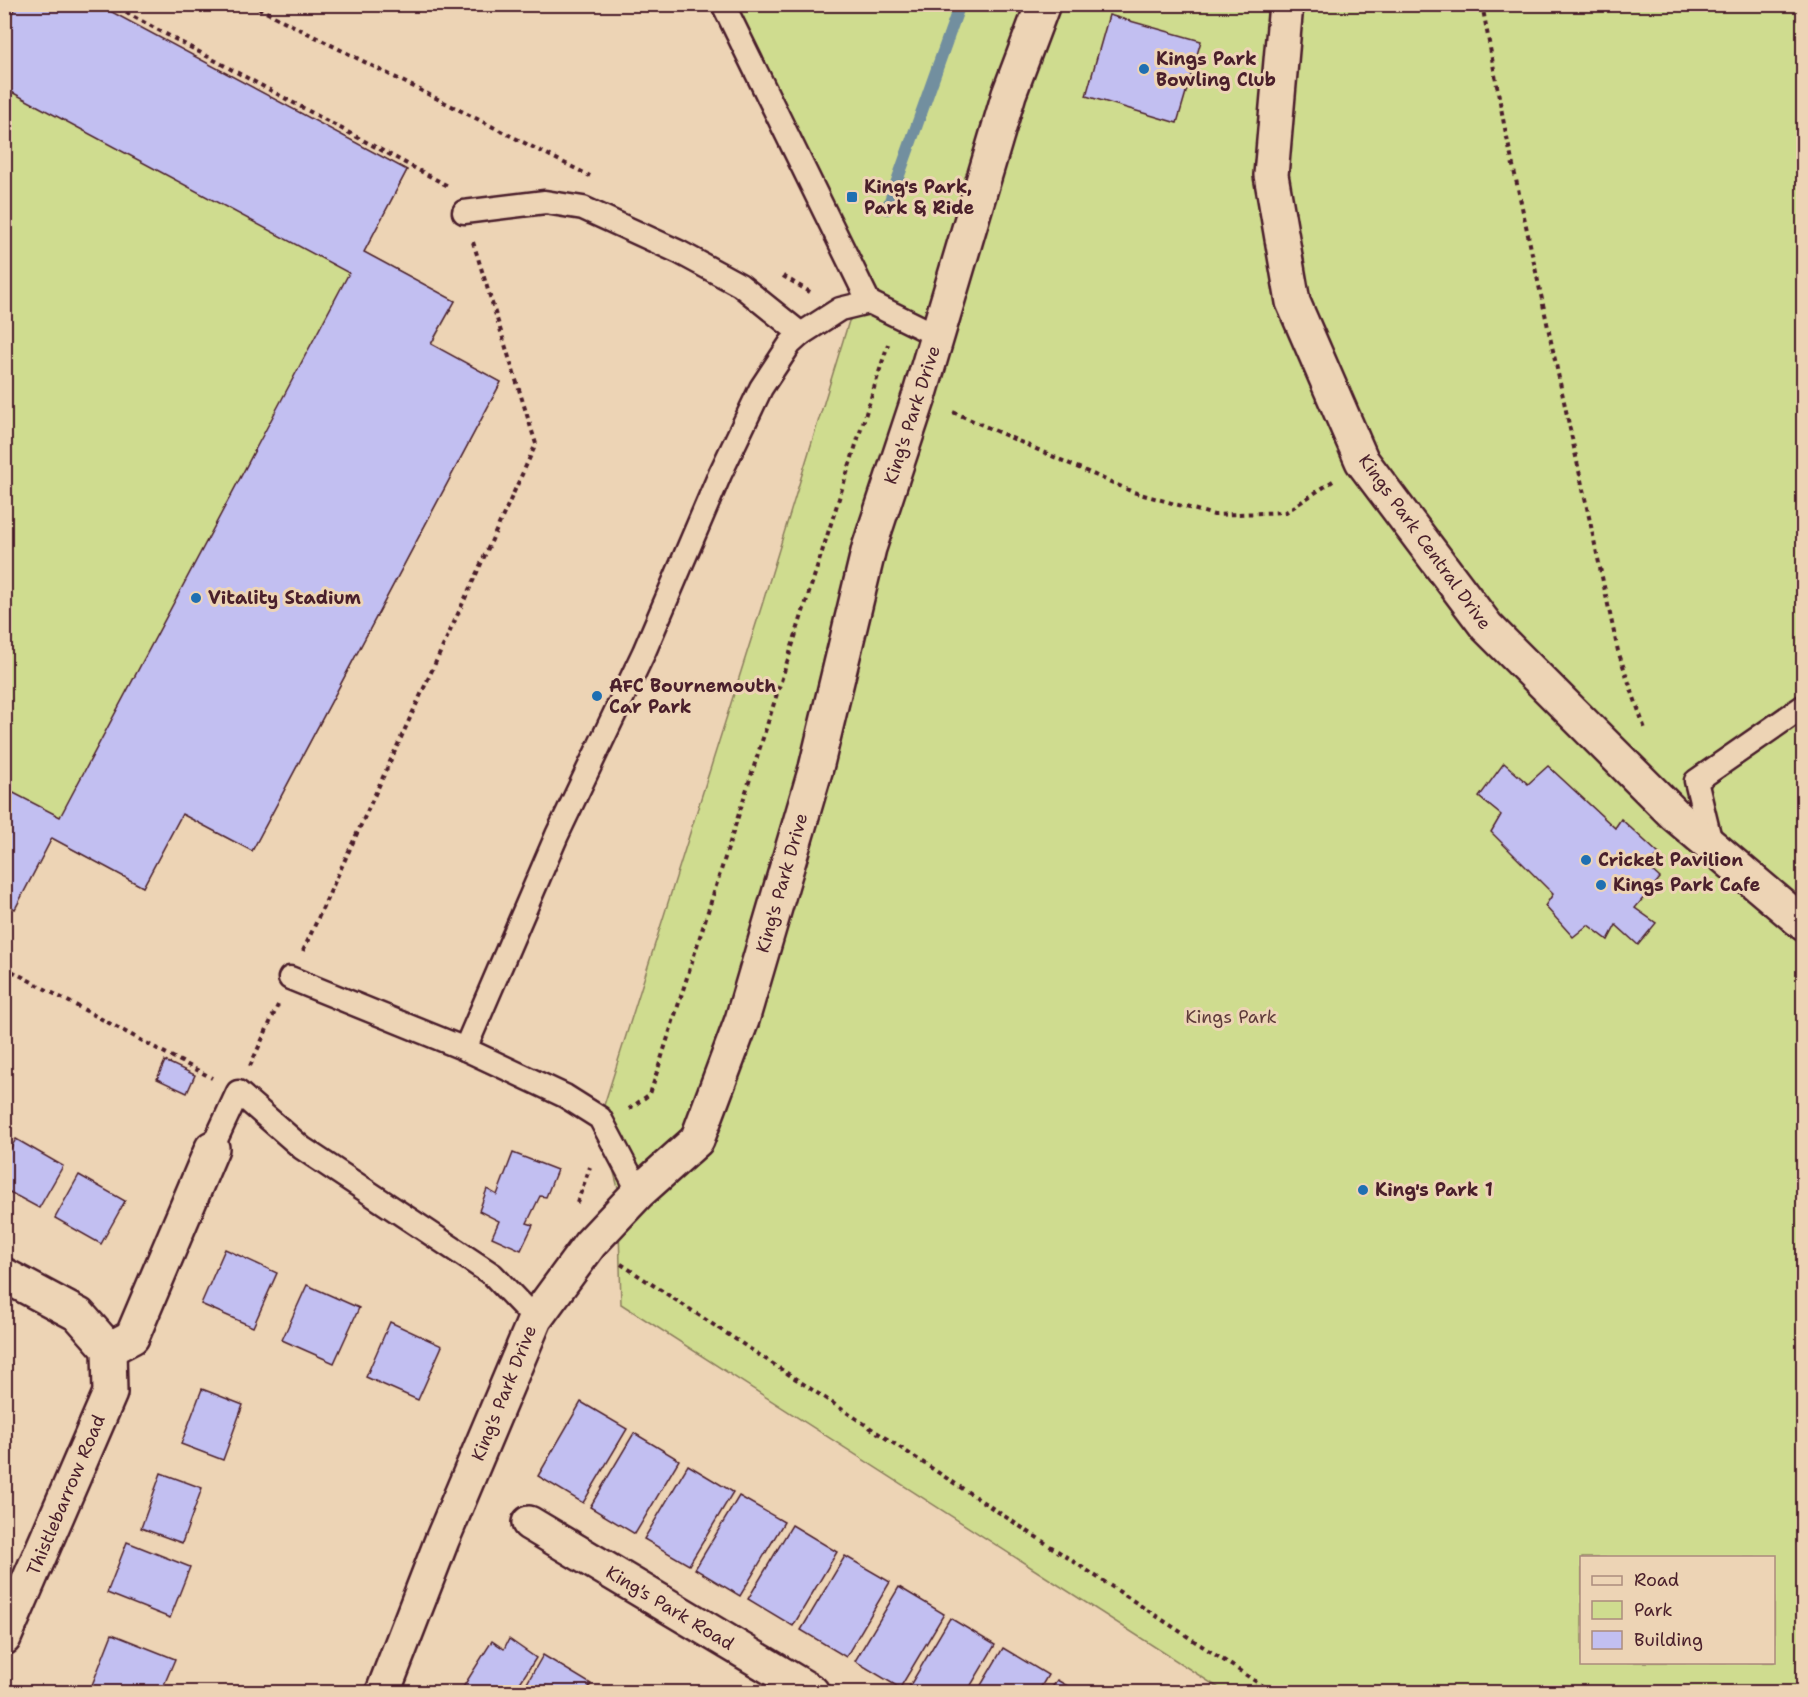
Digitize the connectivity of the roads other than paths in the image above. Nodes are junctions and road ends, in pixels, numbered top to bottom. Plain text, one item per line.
1 (723, 4) edge
2 (1043, 4) edge
3 (1286, 4) edge
4 (464, 212) road end
5 (869, 302) junction
6 (801, 334) junction
7 (938, 336) junction
8 (1803, 706) edge
9 (1712, 847) junction
10 (1803, 924) edge
11 (290, 978) road end
12 (465, 1049) junction
13 (212, 1148) joint
14 (639, 1192) junction
15 (4, 1275) edge
16 (535, 1319) junction
17 (109, 1349) junction
18 (529, 1523) dead end
19 (4, 1638) edge
20 (383, 1692) edge
21 (812, 1692) edge

1 - 5 lane
2 - 7 street, King's Park Drive
3 - 9 street, Kings Park Central Drive
4 - 6 lane
5 - 6 lane
5 - 7 lane
6 - 12 lane
7 - 14 street, King's Park Drive
8 - 9 lane
9 - 10 street, Kings Park Central Drive
11 - 12 lane
12 - 14 lane
13 - 16 lane
13 - 17 street
14 - 16 street, King's Park Drive
15 - 17 street
16 - 20 street, King's Park Drive
17 - 19 street, Thistlebarrow Road
18 - 21 street, King's Park Road

